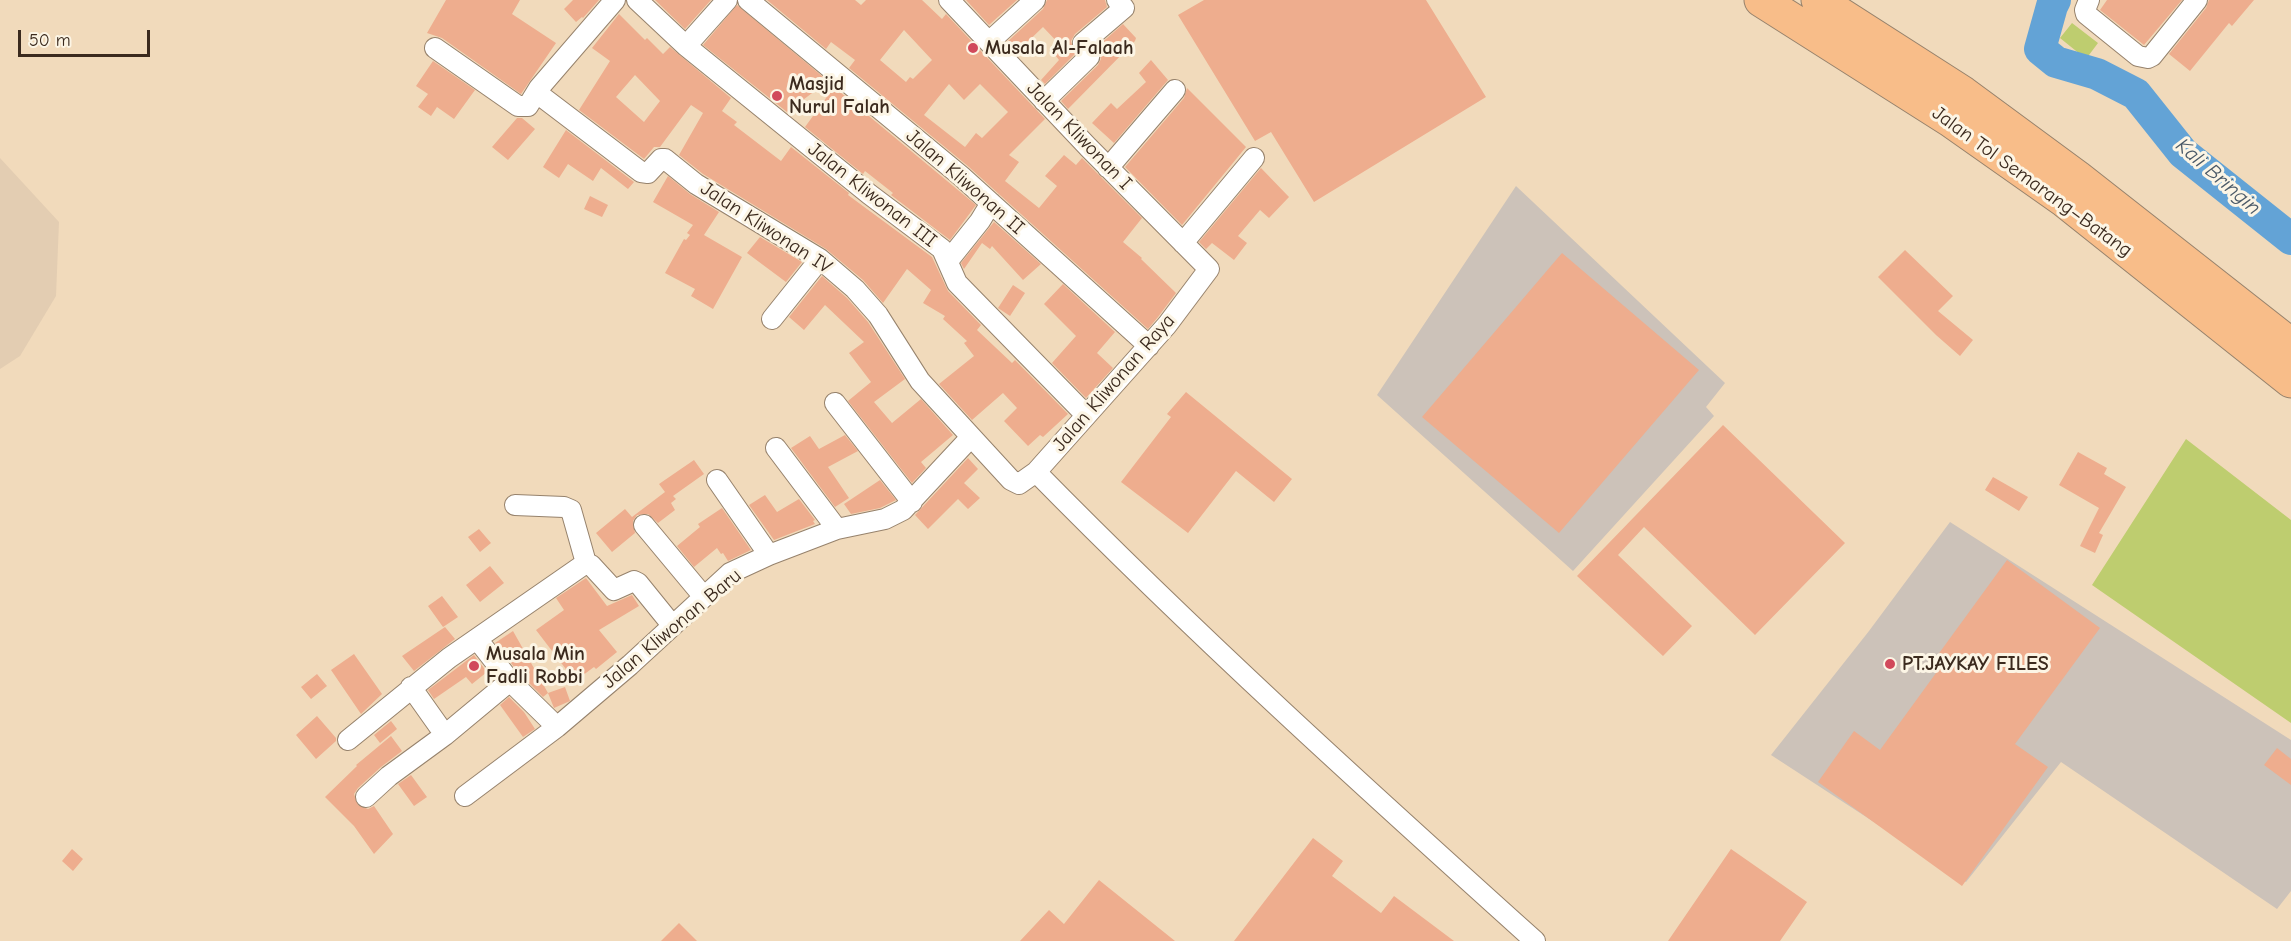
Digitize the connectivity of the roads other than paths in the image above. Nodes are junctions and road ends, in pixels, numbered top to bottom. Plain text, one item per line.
1 (615, 0) edge
2 (637, 0) edge
3 (727, 0) edge
4 (748, 0) edge
5 (949, 0) edge
6 (1035, 0) edge
7 (1117, 0) edge
8 (1761, 0) edge
9 (1818, 0) edge
10 (2090, 0) edge
11 (2197, 0) edge
12 (989, 42) junction
13 (686, 46) junction
14 (435, 48) dead end
15 (1175, 90) dead end
16 (537, 93) junction
17 (1044, 101) junction
18 (1254, 158) dead end
19 (1108, 168) junction
20 (991, 203) junction
21 (1183, 243) junction
22 (820, 259) junction
23 (948, 261) junction
24 (1209, 270) joint
25 (772, 319) dead end
26 (2291, 345) edge
27 (1149, 346) junction
28 (2291, 381) edge
29 (835, 403) dead end
30 (1086, 415) junction
31 (971, 437) junction
32 (776, 448) dead end
33 (1036, 472) junction
34 (717, 480) dead end
35 (912, 502) junction
36 (516, 505) dead end
37 (644, 525) dead end
38 (837, 529) junction
39 (769, 555) junction
40 (586, 563) junction
41 (704, 597) junction
42 (672, 625) junction
43 (477, 639) junction
44 (510, 681) junction
45 (411, 687) junction
46 (557, 727) junction
47 (445, 735) junction
48 (348, 740) dead end
49 (465, 796) dead end
50 (366, 797) dead end
51 (1535, 941) edge

1 - 16 street
2 - 13 street, Jalan Kliwonan III
3 - 13 street
4 - 20 street, Jalan Kliwonan II
5 - 12 street, Jalan Kliwonan I
6 - 12 street
7 - 17 street
8 - 28 highway, Jalan Tol Semarang–Batang
9 - 26 highway, Jalan Tol Semarang–Batang
10 - 11 street
12 - 17 street, Jalan Kliwonan I
13 - 23 street, Jalan Kliwonan III
14 - 16 street
15 - 19 street
16 - 22 street, Jalan Kliwonan IV
17 - 19 street, Jalan Kliwonan I
18 - 21 street
19 - 21 street, Jalan Kliwonan I
20 - 23 street
20 - 27 street, Jalan Kliwonan II
21 - 24 street, Jalan Kliwonan I
22 - 25 street
22 - 31 street, Jalan Kliwonan IV
23 - 30 street, Jalan Kliwonan III
24 - 27 street, Jalan Kliwonan Raya
27 - 30 street, Jalan Kliwonan Raya
29 - 35 street
30 - 33 street, Jalan Kliwonan Raya
31 - 33 street, Jalan Kliwonan IV
31 - 35 street, Jalan Kliwonan Baru
32 - 38 street
33 - 51 street
34 - 39 street
35 - 38 street, Jalan Kliwonan Baru
36 - 40 street
37 - 41 street
38 - 39 street, Jalan Kliwonan Baru
39 - 41 street, Jalan Kliwonan Baru
40 - 42 street
40 - 43 street
41 - 42 street, Jalan Kliwonan Baru
42 - 46 street, Jalan Kliwonan Baru
43 - 44 street
43 - 45 street
44 - 46 street
44 - 47 street
45 - 47 street
45 - 48 street
46 - 49 street, Jalan Kliwonan Baru
47 - 50 street

